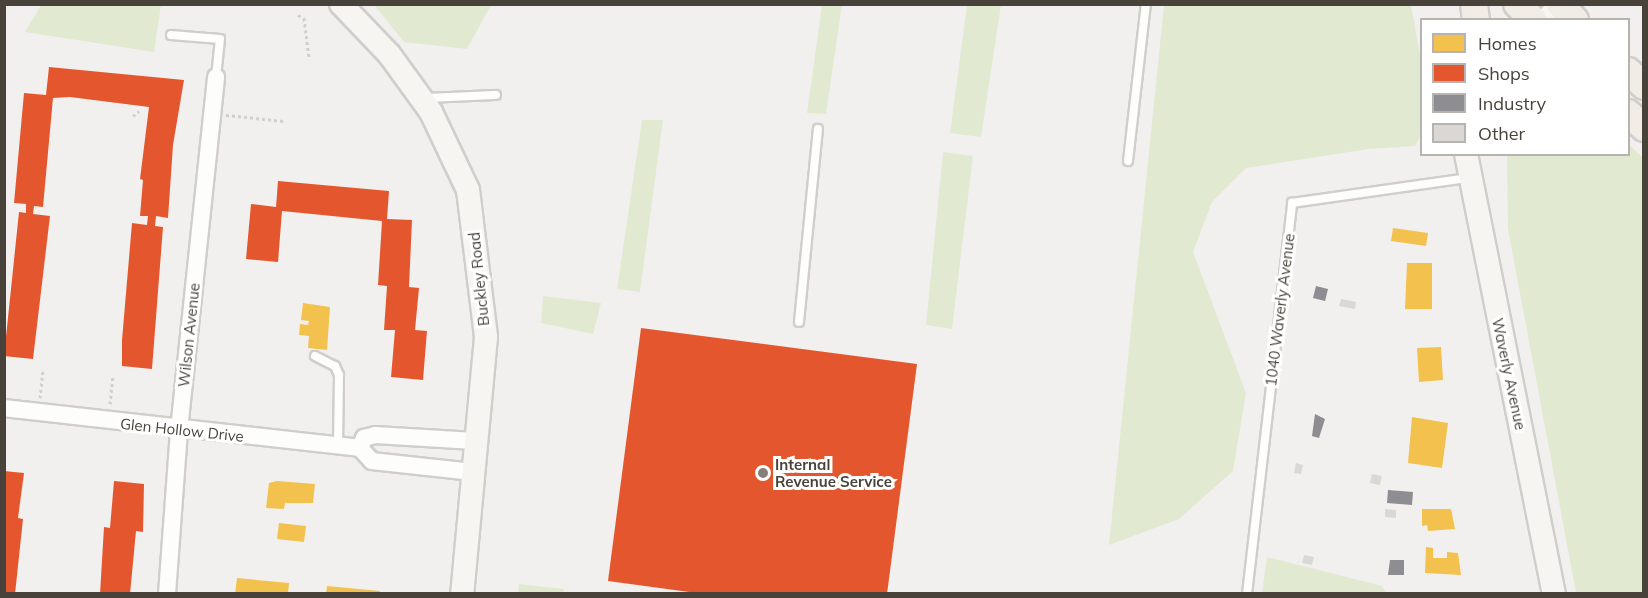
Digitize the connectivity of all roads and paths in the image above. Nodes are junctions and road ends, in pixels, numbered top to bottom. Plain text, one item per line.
1 (341, 4) edge
2 (1146, 4) edge
3 (1517, 4) edge
4 (1560, 5) edge
5 (298, 15) dead end
6 (1531, 18) edge
7 (1548, 18) edge
8 (1573, 18) edge
9 (171, 35) dead end
10 (309, 58) dead end
11 (1630, 72) edge
12 (216, 76) joint
13 (1644, 86) edge
14 (496, 95) dead end
15 (421, 98) junction
16 (139, 111) dead end
17 (212, 114) junction
18 (1630, 114) edge
19 (133, 116) dead end
20 (284, 121) dead end
21 (1644, 128) edge
22 (818, 129) dead end
23 (1466, 156) edge
24 (1128, 161) dead end
25 (1468, 178) junction
26 (799, 322) dead end
27 (315, 356) dead end
28 (43, 370) dead end
29 (113, 376) dead end
30 (39, 400) dead end
31 (110, 406) dead end
32 (4, 408) edge
33 (179, 430) junction
34 (475, 441) junction
35 (338, 446) junction
36 (360, 448) junction
37 (473, 472) junction
38 (167, 594) edge
39 (462, 594) edge
40 (1247, 594) edge
41 (1554, 594) edge

1 - 15 street, Buckley Road
2 - 24 lane
3 - 6 main road
4 - 7 street
4 - 8 main road
5 - 10 path
9 - 12 lane
11 - 13 main road
12 - 17 street, Wilson Avenue
14 - 15 lane
15 - 34 street, Buckley Road
16 - 19 path
17 - 20 path
17 - 33 street, Wilson Avenue
18 - 21 main road
22 - 26 lane
23 - 25 street, Waverly Avenue
25 - 40 lane, 1040 Waverly Avenue
25 - 41 street, Waverly Avenue
27 - 35 lane
28 - 30 path
29 - 31 path
32 - 33 street, Glen Hollow Drive
33 - 35 street, Glen Hollow Drive
33 - 38 street, Wilson Avenue
34 - 36 street
34 - 37 street, Buckley Road
35 - 36 street, Glen Hollow Drive
36 - 37 street, Glen Hollow Drive
37 - 39 street, Buckley Road

